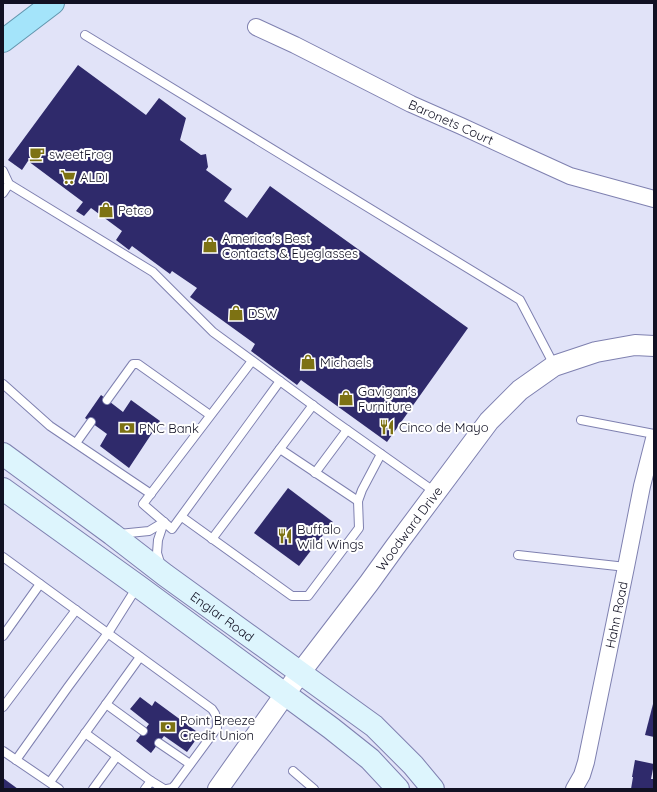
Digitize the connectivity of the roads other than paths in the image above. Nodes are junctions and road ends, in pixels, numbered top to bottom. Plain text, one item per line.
1 (53, 3) edge
2 (256, 27) dead end
3 (85, 35) dead end
4 (3, 41) edge
5 (3, 172) edge
6 (10, 184) junction
7 (3, 193) edge
8 (654, 199) edge
9 (654, 346) edge
10 (252, 361) junction
11 (554, 366) junction
12 (280, 381) junction
13 (3, 384) edge
14 (107, 400) dead end
15 (313, 405) junction
16 (210, 415) junction
17 (582, 420) dead end
18 (91, 422) dead end
19 (347, 430) junction
20 (654, 434) edge
21 (654, 439) edge
22 (76, 443) junction
23 (280, 449) junction
24 (3, 454) edge
25 (381, 454) junction
26 (315, 473) junction
27 (3, 489) edge
28 (435, 493) junction
29 (151, 494) junction
30 (358, 501) junction
31 (182, 517) junction
32 (164, 522) junction
33 (112, 534) junction
34 (212, 539) junction
35 (518, 554) dead end
36 (4, 561) edge
37 (626, 567) junction
38 (165, 575) junction
39 (40, 584) junction
40 (138, 586) junction
41 (76, 610) junction
42 (108, 633) junction
43 (3, 636) edge
44 (140, 657) junction
45 (300, 673) junction
46 (285, 693) junction
47 (106, 704) junction
48 (3, 707) edge
49 (143, 731) dead end
50 (85, 733) junction
51 (159, 743) dead end
52 (3, 750) edge
53 (117, 756) junction
54 (16, 760) junction
55 (190, 764) junction
56 (293, 771) dead end
57 (150, 781) junction
58 (50, 782) junction
59 (59, 789) edge
60 (93, 789) edge
61 (145, 789) edge
62 (166, 789) edge
63 (218, 789) edge
64 (314, 789) edge
65 (398, 789) edge
66 (433, 789) edge
67 (574, 789) edge

1 - 4 highway
2 - 8 street, Baronets Court
3 - 11 lane
5 - 6 lane
6 - 7 lane
6 - 10 lane
9 - 11 street, Woodward Drive
10 - 12 lane
10 - 16 lane
11 - 28 street, Woodward Drive
12 - 15 lane
12 - 31 lane
13 - 22 lane
14 - 16 lane
15 - 19 lane
15 - 23 lane
16 - 29 lane
17 - 20 lane
18 - 22 lane
19 - 25 lane
19 - 26 lane
21 - 37 street, Hahn Road
22 - 29 lane
23 - 26 lane
23 - 34 lane
24 - 33 main road, Englar Road
25 - 28 lane
25 - 30 lane
26 - 30 lane
27 - 40 main road, Englar Road
28 - 45 street, Woodward Drive
29 - 32 lane
30 - 34 lane
31 - 32 lane
31 - 34 lane
32 - 33 lane
32 - 38 lane
33 - 38 main road, Englar Road
35 - 37 lane
36 - 39 lane
37 - 67 street, Hahn Road
38 - 45 main road, Englar Road
39 - 41 lane
39 - 43 lane
40 - 42 lane
40 - 46 main road, Englar Road
41 - 42 lane
41 - 48 lane
42 - 44 lane
42 - 54 lane
44 - 47 lane
44 - 55 lane
45 - 46 street, Woodward Drive
45 - 66 main road, Englar Road
46 - 63 street, Woodward Drive
46 - 65 main road, Englar Road
47 - 49 lane
47 - 50 lane
50 - 53 lane
50 - 58 lane
51 - 55 lane
52 - 54 lane
53 - 57 lane
53 - 60 lane
54 - 58 lane
55 - 62 lane
56 - 64 lane
57 - 61 lane
57 - 62 lane
58 - 59 lane

